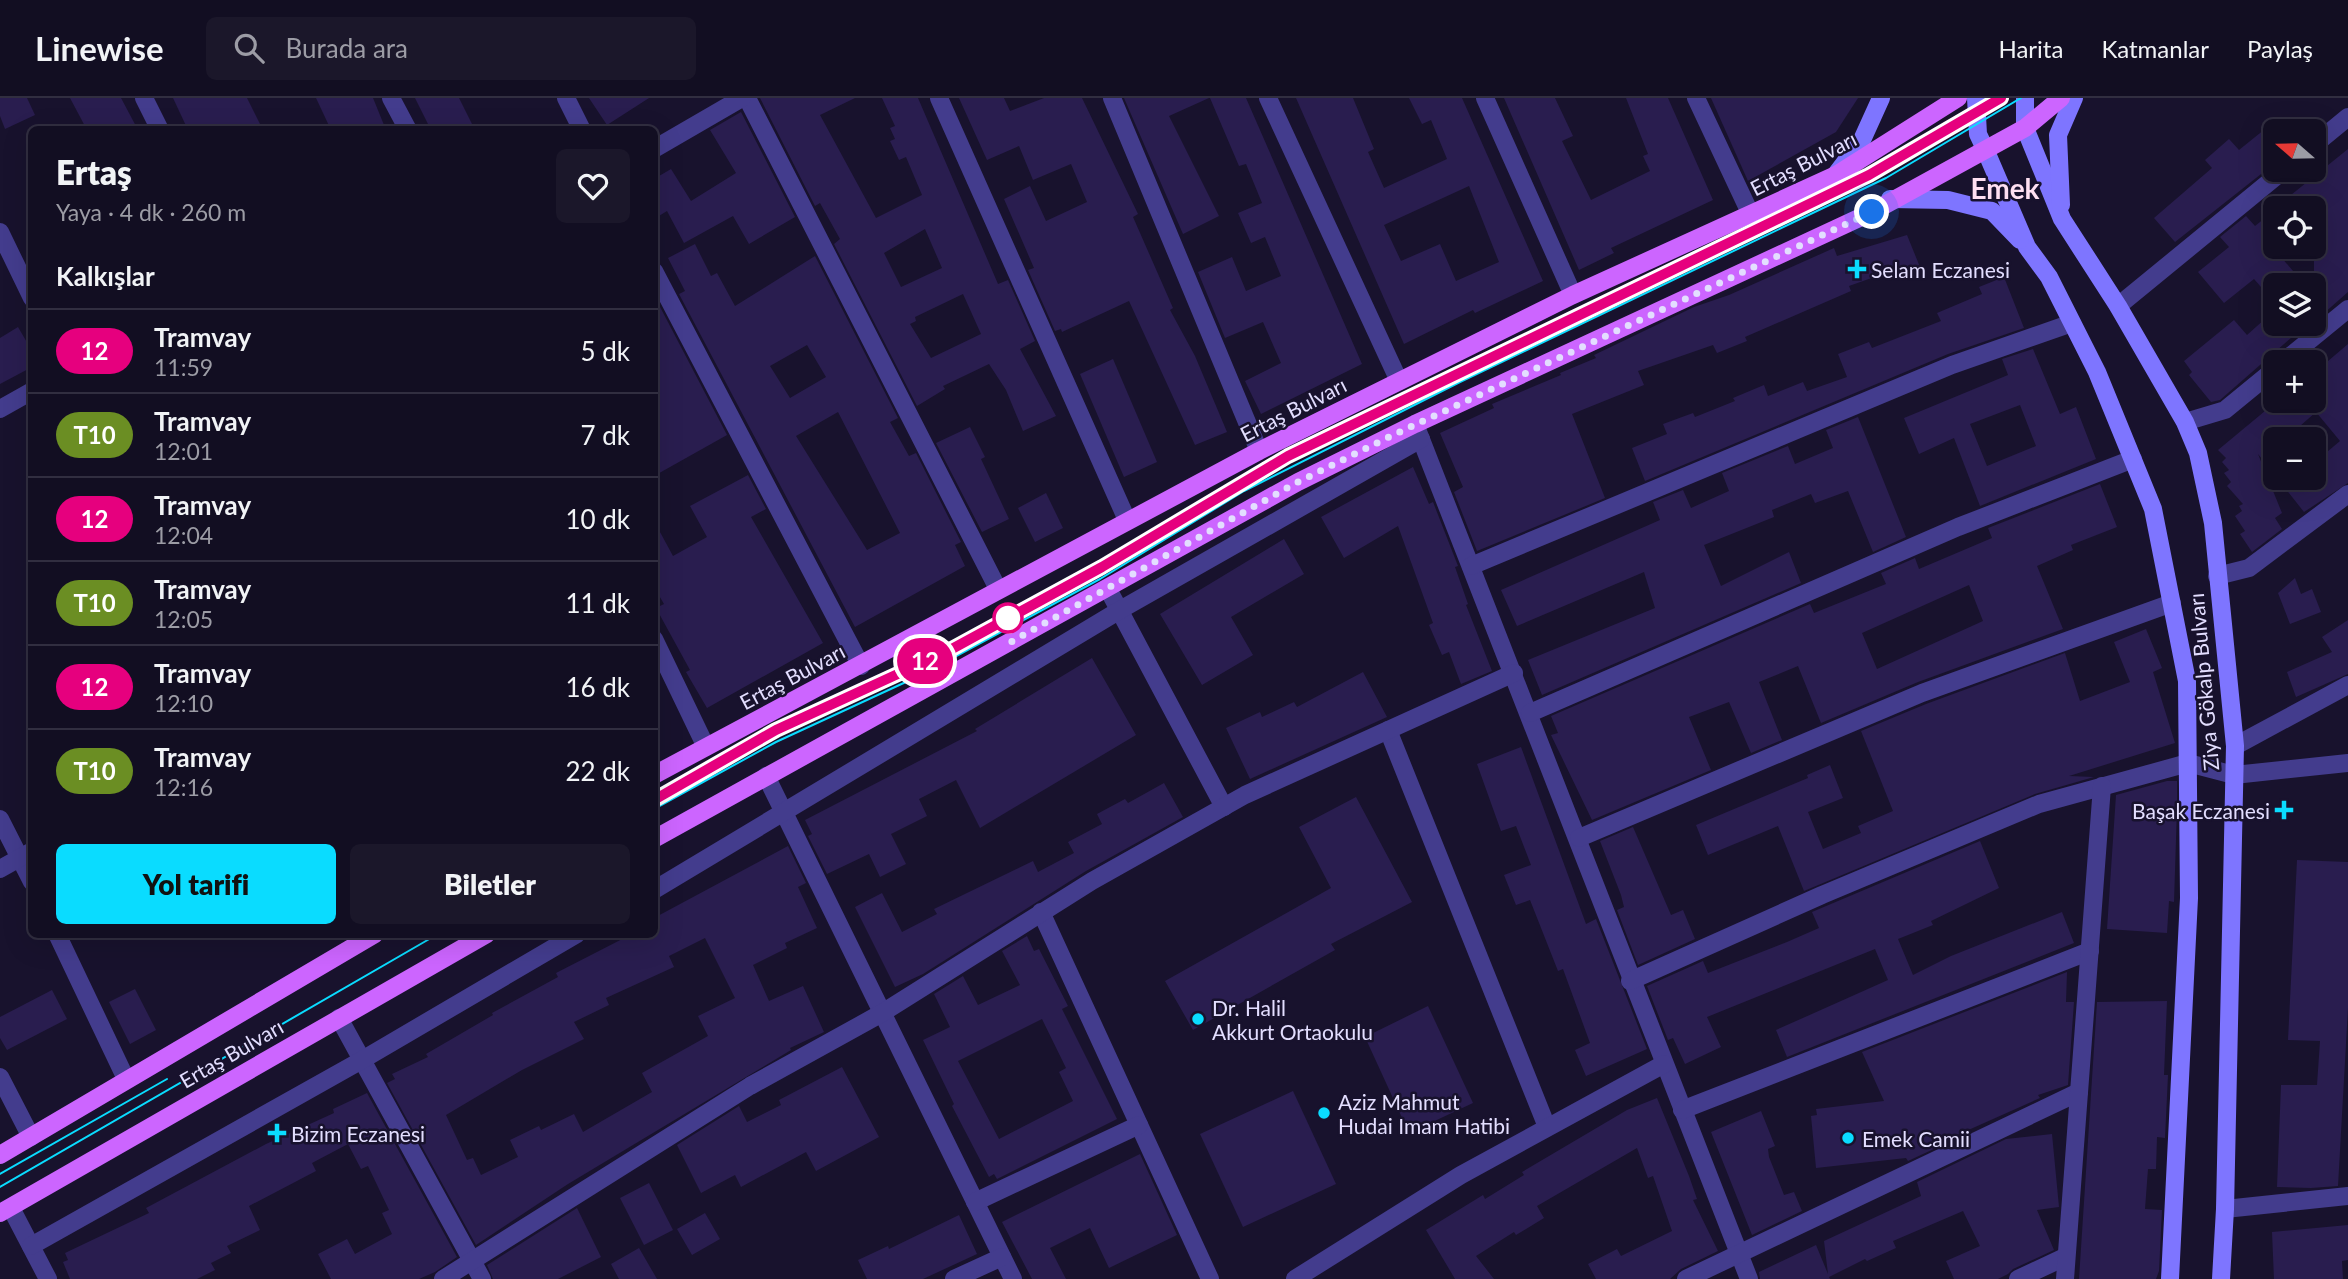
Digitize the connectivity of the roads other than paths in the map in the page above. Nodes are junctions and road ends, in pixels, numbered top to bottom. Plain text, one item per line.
1 (145, 98) edge
2 (391, 98) edge
3 (566, 98) edge
4 (744, 98) edge
5 (939, 98) edge
6 (1112, 98) edge
7 (1268, 98) edge
8 (1485, 98) edge
9 (1696, 98) edge
10 (1881, 98) edge
11 (1958, 98) edge
12 (1976, 98) edge
13 (2025, 98) edge
14 (2062, 98) edge
15 (2074, 98) edge
16 (2348, 117) edge
17 (158, 126) edge
18 (406, 126) edge
19 (580, 126) edge
20 (2025, 128) junction
21 (2326, 135) edge
22 (658, 147) edge
23 (1985, 149) junction
24 (1836, 174) junction
25 (2269, 182) edge
26 (1890, 199) junction
27 (1751, 215) junction
28 (2062, 219) junction
29 (0, 232) edge
30 (2027, 247) junction
31 (658, 279) edge
32 (28, 290) edge
33 (1573, 295) junction
34 (2118, 306) junction
35 (2348, 309) edge
36 (2072, 323) junction
37 (2298, 350) edge
38 (2263, 379) edge
39 (1399, 381) junction
40 (28, 393) edge
41 (0, 408) edge
42 (2185, 422) junction
43 (1418, 431) junction
44 (1259, 451) junction
45 (2133, 459) junction
46 (2348, 494) edge
47 (1127, 520) junction
48 (1471, 566) junction
49 (2217, 576) junction
50 (998, 589) junction
51 (1108, 589) junction
52 (2172, 603) junction
53 (1120, 610) junction
54 (658, 647) edge
55 (861, 666) junction
56 (1514, 673) junction
57 (2348, 685) edge
58 (1530, 713) junction
59 (1388, 730) junction
60 (705, 747) junction
61 (2235, 747) junction
62 (2188, 763) junction
63 (2348, 763) edge
64 (658, 773) edge
65 (2234, 775) junction
66 (766, 776) junction
67 (2102, 786) junction
68 (1224, 807) junction
69 (784, 814) junction
70 (0, 819) edge
71 (658, 837) edge
72 (1579, 838) junction
73 (26, 854) edge
74 (0, 869) edge
75 (658, 888) edge
76 (1041, 912) junction
77 (59, 938) edge
78 (480, 938) edge
79 (571, 938) edge
80 (353, 940) edge
81 (2090, 951) junction
82 (1630, 981) junction
83 (882, 1013) junction
84 (339, 1018) junction
85 (362, 1060) junction
86 (1664, 1064) junction
87 (0, 1077) edge
88 (126, 1079) junction
89 (2079, 1092) junction
90 (1682, 1110) junction
91 (1139, 1125) junction
92 (1547, 1127) junction
93 (31, 1137) junction
94 (0, 1156) edge
95 (2348, 1196) edge
96 (975, 1202) junction
97 (2225, 1209) junction
98 (5, 1210) edge
99 (31, 1246) junction
100 (1739, 1252) junction
101 (1002, 1257) junction
102 (2065, 1257) junction
103 (474, 1262) junction
104 (48, 1279) edge
105 (443, 1279) edge
106 (482, 1279) edge
107 (954, 1279) edge
108 (1013, 1279) edge
109 (1210, 1279) edge
110 (1295, 1279) edge
111 (1686, 1279) edge
112 (1749, 1279) edge
113 (2018, 1279) edge
114 (2065, 1279) edge
115 (2170, 1279) edge
116 (2221, 1279) edge

1 - 17 street
2 - 18 street
3 - 19 street
4 - 22 street
4 - 50 street
5 - 47 street
6 - 44 street
7 - 39 street
8 - 33 street
9 - 27 street
10 - 24 main road
11 - 24 main road, Ertaş Bulvarı
12 - 23 main road, Ziya Gökalp Bulvarı
13 - 20 main road
14 - 20 main road
15 - 28 main road
16 - 21 street
20 - 23 main road
20 - 28 main road, Ziya Gökalp Bulvarı
23 - 26 main road
23 - 30 main road, Ziya Gökalp Bulvarı
24 - 27 main road, Ertaş Bulvarı
25 - 34 street
26 - 30 main road
26 - 43 main road
27 - 33 main road, Ertaş Bulvarı
28 - 34 main road, Ziya Gökalp Bulvarı
29 - 32 street
30 - 36 main road, Ziya Gökalp Bulvarı
31 - 55 street
33 - 39 main road, Ertaş Bulvarı
34 - 42 main road, Ziya Gökalp Bulvarı
35 - 37 street
36 - 45 main road, Ziya Gökalp Bulvarı
36 - 48 street
38 - 42 street
39 - 44 main road, Ertaş Bulvarı
40 - 41 street
42 - 49 main road, Ziya Gökalp Bulvarı
43 - 48 street
43 - 51 main road
43 - 53 street
44 - 47 main road, Ertaş Bulvarı
45 - 52 main road, Ziya Gökalp Bulvarı
45 - 58 street
46 - 49 street
47 - 50 main road, Ertaş Bulvarı
48 - 56 street
49 - 61 main road, Ziya Gökalp Bulvarı
50 - 55 main road, Ertaş Bulvarı
51 - 53 street
51 - 66 main road
52 - 62 main road, Ziya Gökalp Bulvarı
52 - 72 street
53 - 68 street
53 - 69 street
54 - 60 street
55 - 60 main road, Ertaş Bulvarı
56 - 58 street
56 - 59 street
57 - 61 street
58 - 72 street
59 - 68 street
59 - 92 street
60 - 64 main road, Ertaş Bulvarı
61 - 65 main road, Ziya Gökalp Bulvarı
62 - 65 street
62 - 67 street
62 - 115 main road, Ziya Gökalp Bulvarı
63 - 65 street
65 - 97 main road, Ziya Gökalp Bulvarı
66 - 69 street
66 - 71 main road
67 - 81 street
67 - 82 street
68 - 76 street
69 - 75 street
69 - 83 street
70 - 73 street
72 - 82 street
73 - 74 street
76 - 83 street
76 - 91 street
77 - 88 street
78 - 84 main road, Ertaş Bulvarı
79 - 85 street
80 - 88 main road, Ertaş Bulvarı
81 - 89 street
81 - 90 street
82 - 86 street
83 - 96 street
83 - 103 street
84 - 85 street
84 - 98 main road, Ertaş Bulvarı
85 - 99 street
85 - 103 street
86 - 90 street
86 - 92 street
87 - 93 street
88 - 93 main road, Ertaş Bulvarı
89 - 100 street
89 - 102 street
90 - 100 street
91 - 96 street
91 - 109 street
92 - 110 street
93 - 94 main road, Ertaş Bulvarı
95 - 97 street
96 - 101 street
97 - 116 main road, Ziya Gökalp Bulvarı
98 - 99 street
99 - 104 street
100 - 111 street
100 - 112 street
101 - 107 street
101 - 108 street
102 - 113 street
102 - 114 street
103 - 105 street
103 - 106 street

